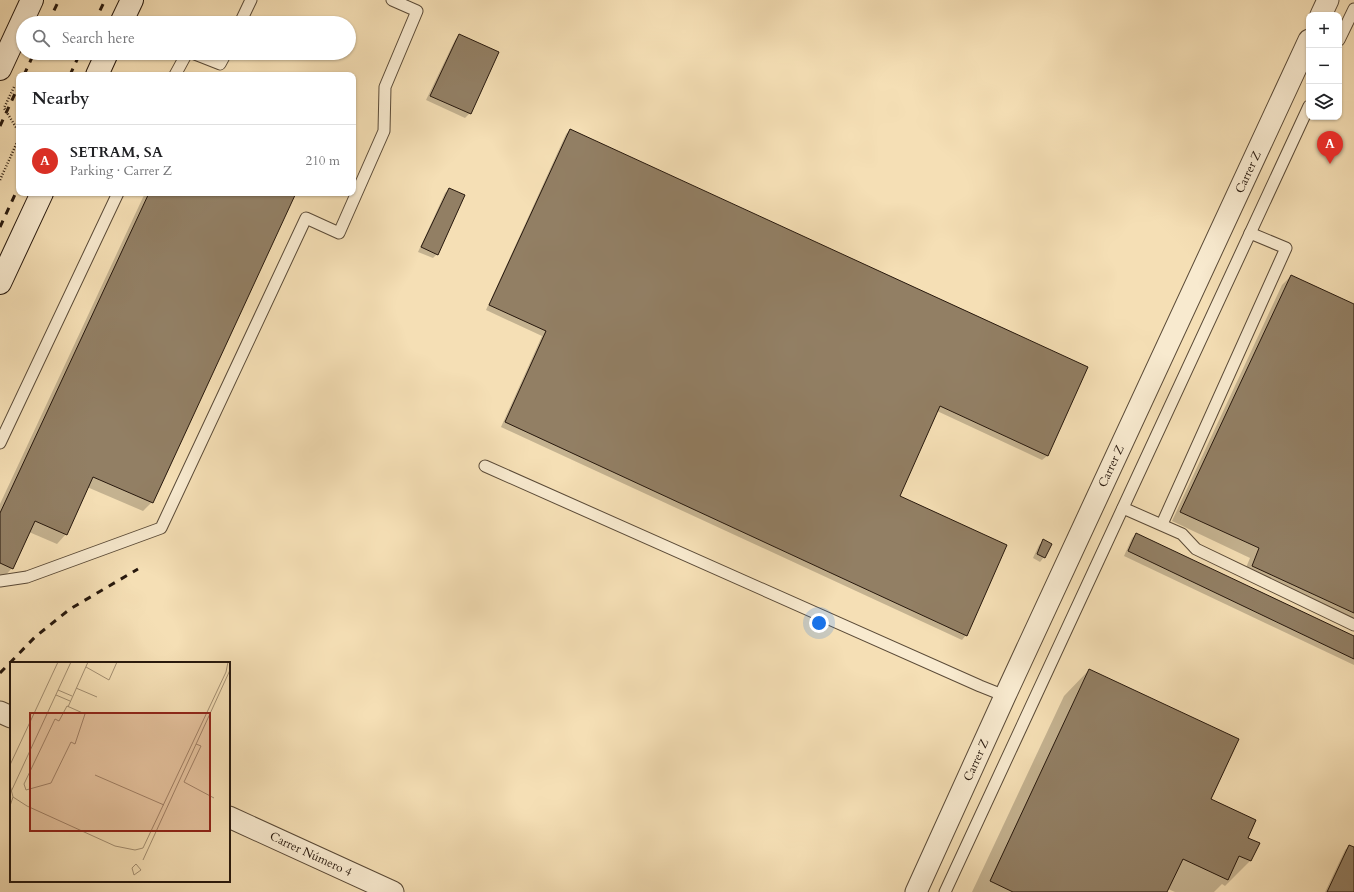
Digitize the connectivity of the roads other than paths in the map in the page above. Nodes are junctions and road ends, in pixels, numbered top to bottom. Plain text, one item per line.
1 (32, 0) edge
2 (132, 0) edge
3 (251, 0) edge
4 (392, 0) edge
5 (1328, 0) edge
6 (1354, 10) edge
7 (1322, 12) edge
8 (27, 16) edge
9 (124, 16) edge
10 (243, 16) edge
11 (1342, 34) edge
12 (1306, 46) edge
13 (16, 51) edge
14 (104, 60) edge
15 (183, 60) edge
16 (210, 60) edge
17 (222, 60) edge
18 (98, 72) edge
19 (177, 72) edge
20 (8, 76) edge
21 (1306, 112) edge
22 (356, 194) edge
23 (41, 196) edge
24 (117, 196) edge
25 (355, 196) edge
26 (1250, 233) junction
27 (0, 284) edge
28 (0, 443) edge
29 (485, 466) dead end
30 (1123, 508) junction
31 (1162, 524) junction
32 (0, 581) edge
33 (1354, 625) edge
34 (1005, 696) junction
35 (0, 712) edge
36 (10, 717) edge
37 (230, 817) edge
38 (392, 892) edge
39 (916, 892) edge
40 (945, 892) edge

1 - 8 main road
2 - 9 main road
3 - 10 lane
4 - 22 lane
5 - 7 street
6 - 11 lane
12 - 34 street, Carrer Z
13 - 20 main road
14 - 18 main road
15 - 19 lane
16 - 17 lane
21 - 26 lane
23 - 27 main road
24 - 28 lane
25 - 32 lane
26 - 30 lane
26 - 31 lane
29 - 34 lane
30 - 31 lane
30 - 40 lane
31 - 33 lane
34 - 39 street, Carrer Z
35 - 36 street
37 - 38 street, Carrer Número 4

